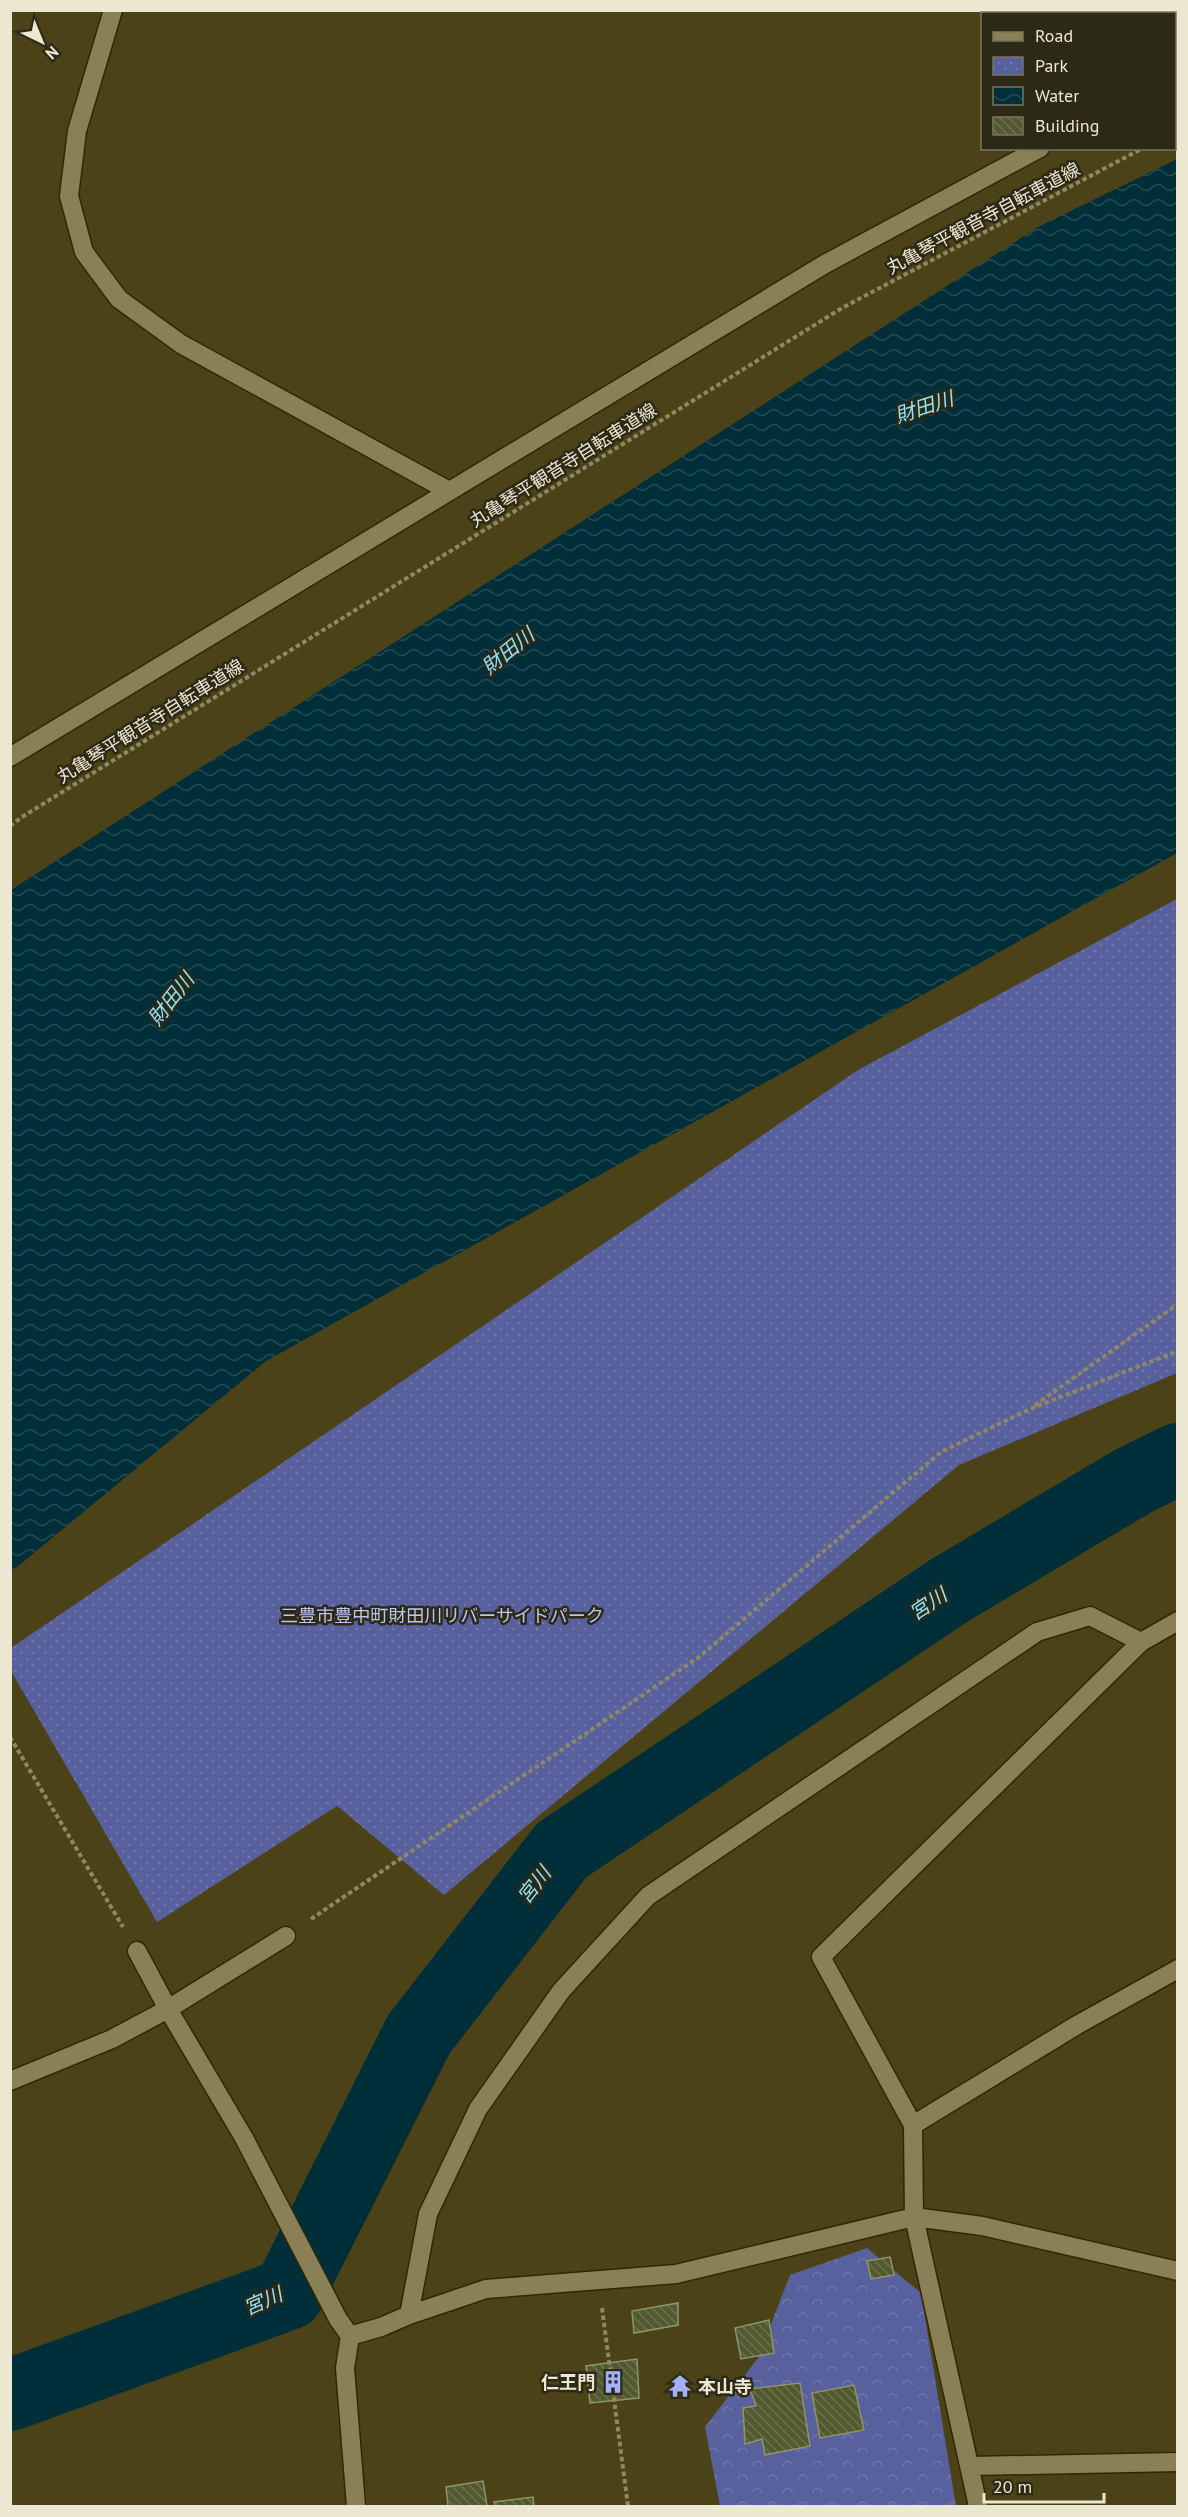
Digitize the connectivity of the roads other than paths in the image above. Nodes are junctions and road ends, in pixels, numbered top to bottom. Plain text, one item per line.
1 (113, 10) edge
2 (1036, 150) edge
3 (449, 491) junction
4 (10, 758) edge
5 (1178, 1621) edge
6 (1141, 1642) junction
7 (286, 1936) road end
8 (137, 1951) road end
9 (1178, 1969) edge
10 (168, 2009) junction
11 (10, 2081) edge
12 (913, 2125) junction
13 (914, 2217) junction
14 (1178, 2271) edge
15 (408, 2315) junction
16 (350, 2336) junction
17 (1178, 2462) edge
18 (971, 2466) junction
19 (356, 2506) edge
20 (978, 2506) edge

1 - 3 street
2 - 3 street
3 - 4 street
5 - 6 street
6 - 12 street
6 - 15 street
7 - 10 street
8 - 10 street
9 - 12 street
10 - 11 street
10 - 16 street
12 - 13 street
13 - 14 street
13 - 15 street
13 - 18 street
15 - 16 street
16 - 19 street
17 - 18 street
18 - 20 street

